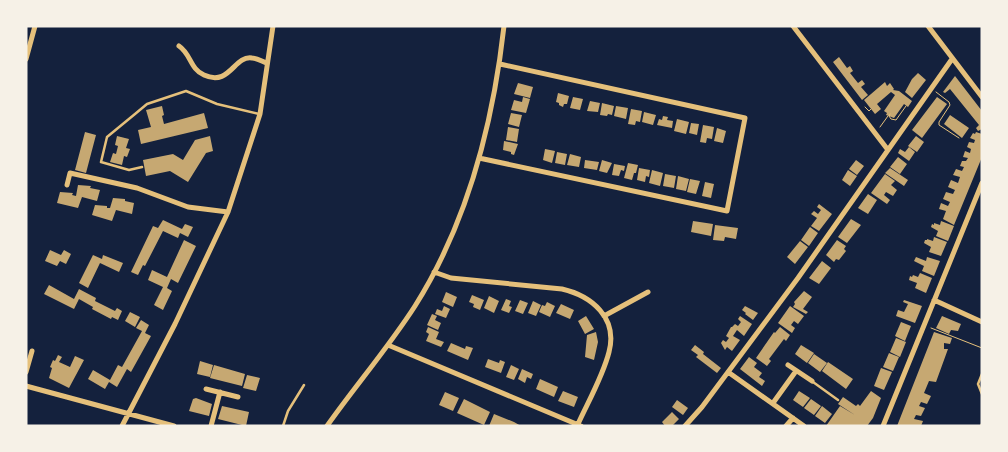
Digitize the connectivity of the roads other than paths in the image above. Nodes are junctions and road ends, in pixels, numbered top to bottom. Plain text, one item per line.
1 (35, 26) edge
2 (273, 26) edge
3 (504, 26) edge
4 (793, 26) edge
5 (928, 26) edge
6 (179, 46) dead end
7 (952, 59) junction
8 (26, 60) edge
9 (267, 63) junction
10 (500, 64) junction
11 (982, 97) edge
12 (260, 114) junction
13 (888, 150) junction
14 (479, 158) junction
15 (142, 167) dead end
16 (982, 183) edge
17 (67, 185) dead end
18 (228, 212) junction
19 (434, 272) junction
20 (648, 292) dead end
21 (934, 300) junction
22 (604, 316) junction
23 (982, 322) edge
24 (388, 345) junction
25 (32, 351) dead end
26 (788, 365) dead end
27 (796, 371) junction
28 (26, 372) edge
29 (728, 372) junction
30 (982, 374) edge
31 (812, 382) joint
32 (304, 385) dead end
33 (26, 386) edge
34 (206, 388) dead end
35 (220, 392) junction
36 (982, 394) edge
37 (238, 397) dead end
38 (838, 400) dead end
39 (773, 403) junction
40 (129, 412) junction
41 (793, 418) junction
42 (579, 425) edge
43 (122, 426) edge
44 (174, 426) edge
45 (211, 426) edge
46 (283, 426) edge
47 (327, 426) edge
48 (685, 426) edge
49 (786, 426) edge
50 (804, 426) edge
51 (883, 426) edge

1 - 8 street
2 - 9 street
3 - 10 street
4 - 13 street
5 - 7 street
6 - 9 street
7 - 11 street
7 - 13 street
9 - 12 street
10 - 14 street
10 - 14 street
12 - 15 lane
12 - 18 street
13 - 29 street
14 - 19 street
16 - 21 street
17 - 18 street
18 - 40 street
19 - 22 street
19 - 24 street
20 - 22 street
21 - 23 street
21 - 51 street
22 - 42 street
24 - 42 street
24 - 47 street
25 - 28 street
26 - 27 street
27 - 31 street
27 - 39 street
29 - 39 street
29 - 48 street
30 - 36 lane
31 - 38 lane
32 - 46 lane
33 - 40 street
34 - 35 street
35 - 37 street
35 - 45 street
39 - 41 street
40 - 43 street
40 - 44 street
41 - 49 street
41 - 50 street

